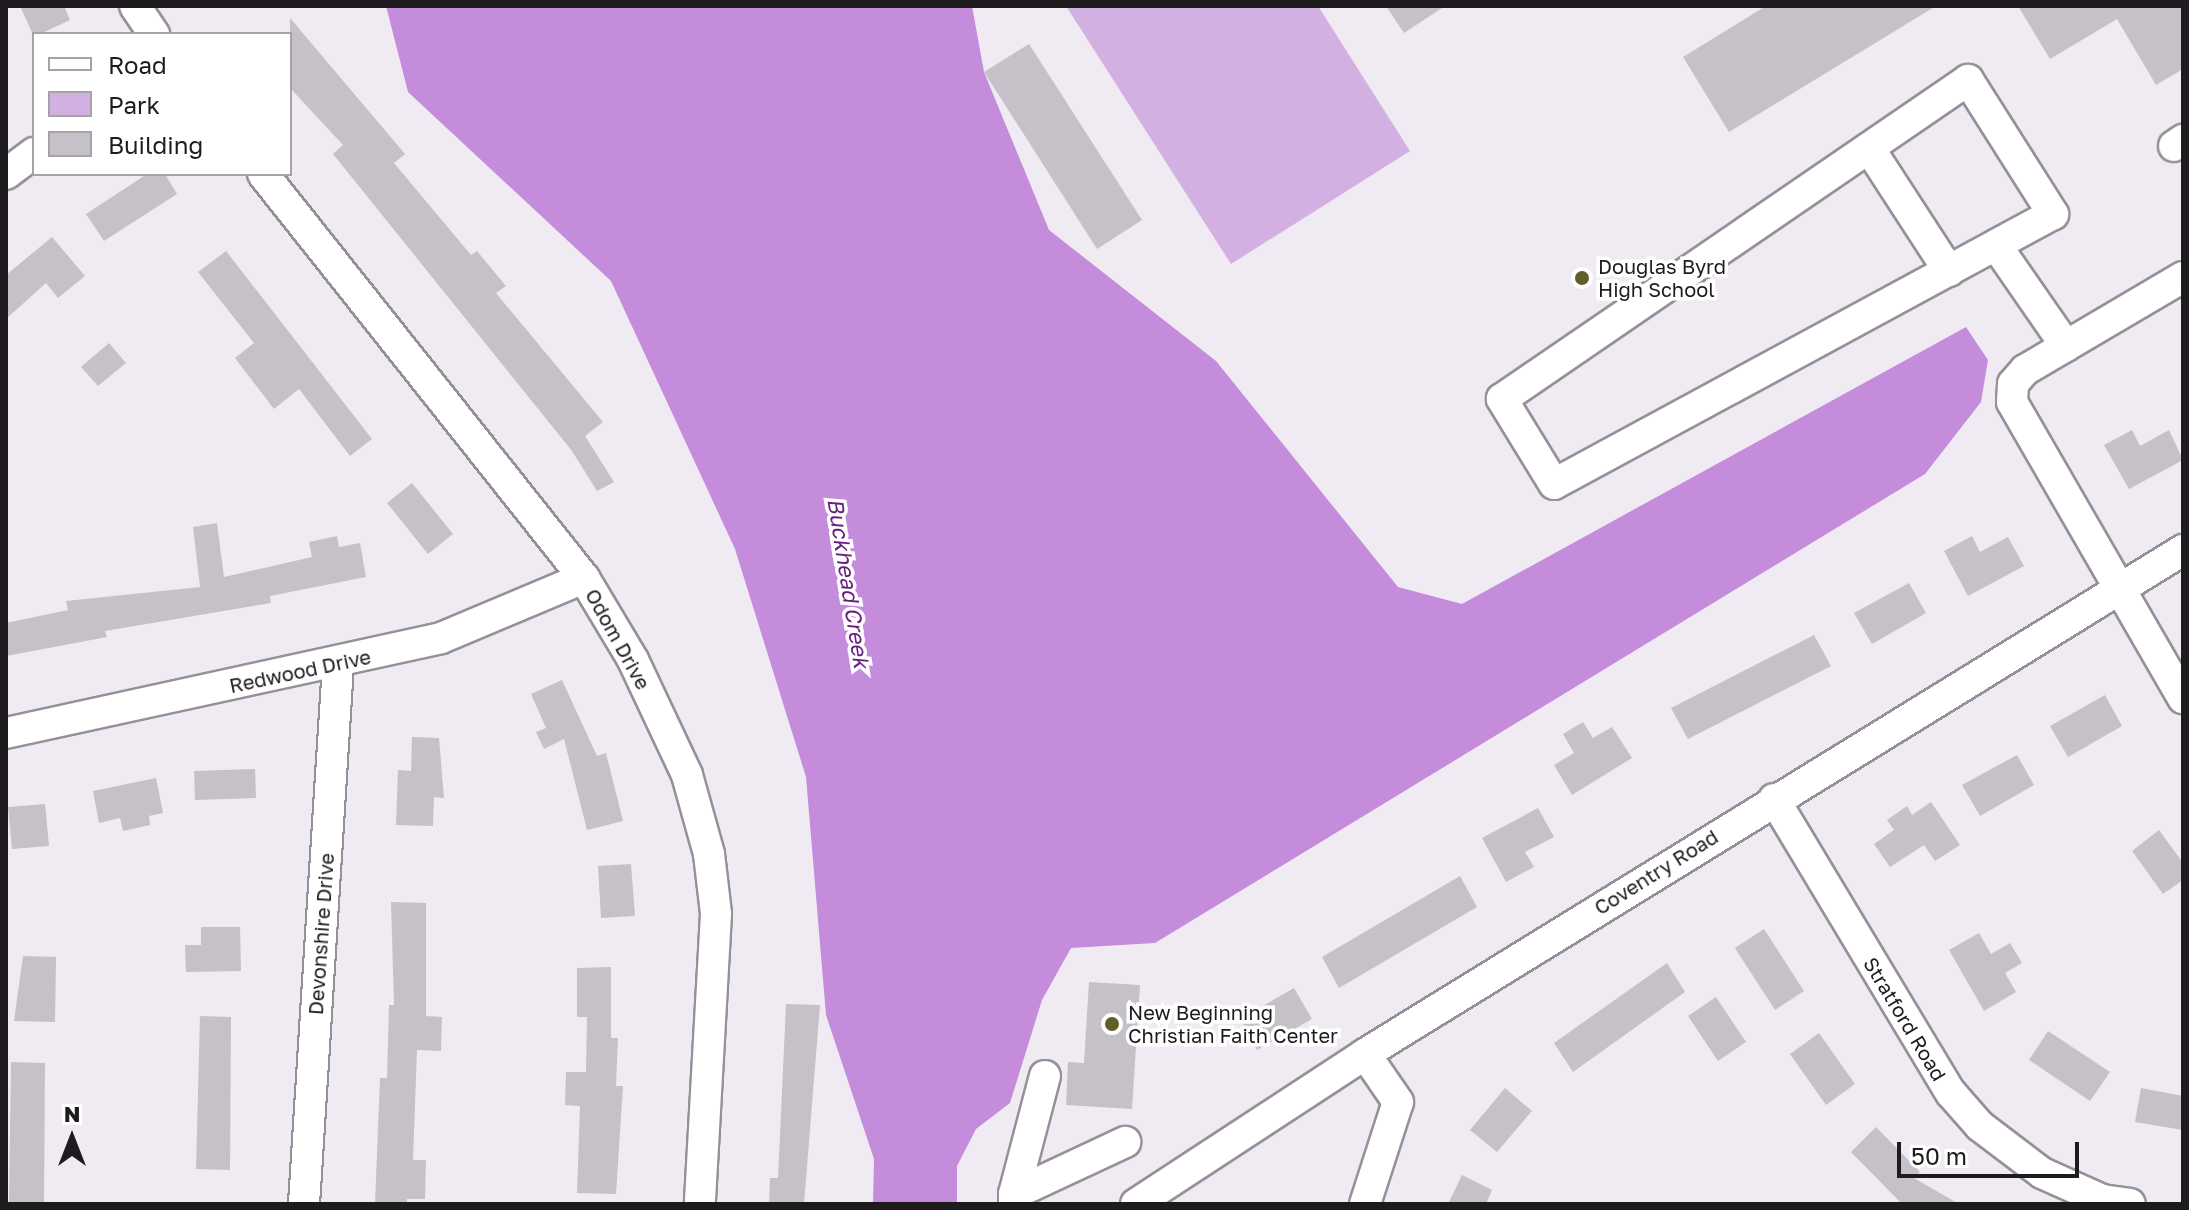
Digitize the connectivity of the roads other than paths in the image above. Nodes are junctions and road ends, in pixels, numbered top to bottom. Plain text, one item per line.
1 (135, 6) edge
2 (153, 32) edge
3 (1869, 148) junction
4 (32, 154) edge
5 (6, 174) edge
6 (265, 176) edge
7 (1996, 245) junction
8 (1949, 271) junction
9 (2183, 277) edge
10 (2066, 346) junction
11 (2183, 550) edge
12 (584, 578) junction
13 (2118, 589) junction
14 (338, 665) junction
15 (2183, 698) edge
16 (6, 733) edge
17 (1774, 799) junction
18 (1365, 1054) junction
19 (1045, 1076) dead end
20 (1125, 1142) dead end
21 (1014, 1199) edge
22 (304, 1204) edge
23 (700, 1204) edge
24 (1136, 1204) edge
25 (1365, 1204) edge
26 (2130, 1204) edge

1 - 2 street
3 - 7 street
3 - 8 street
3 - 8 street
4 - 5 street
6 - 12 street, Odom Drive
7 - 8 street
7 - 10 street
9 - 10 street
10 - 13 street
11 - 13 street, Coventry Road
12 - 14 street, Redwood Drive
12 - 23 street, Odom Drive
13 - 15 street
13 - 17 street, Coventry Road
14 - 16 street, Redwood Drive
14 - 22 street, Devonshire Drive
17 - 18 street, Coventry Road
17 - 26 street, Stratford Road
18 - 24 street, Coventry Road
18 - 25 street
19 - 21 street
20 - 21 street

